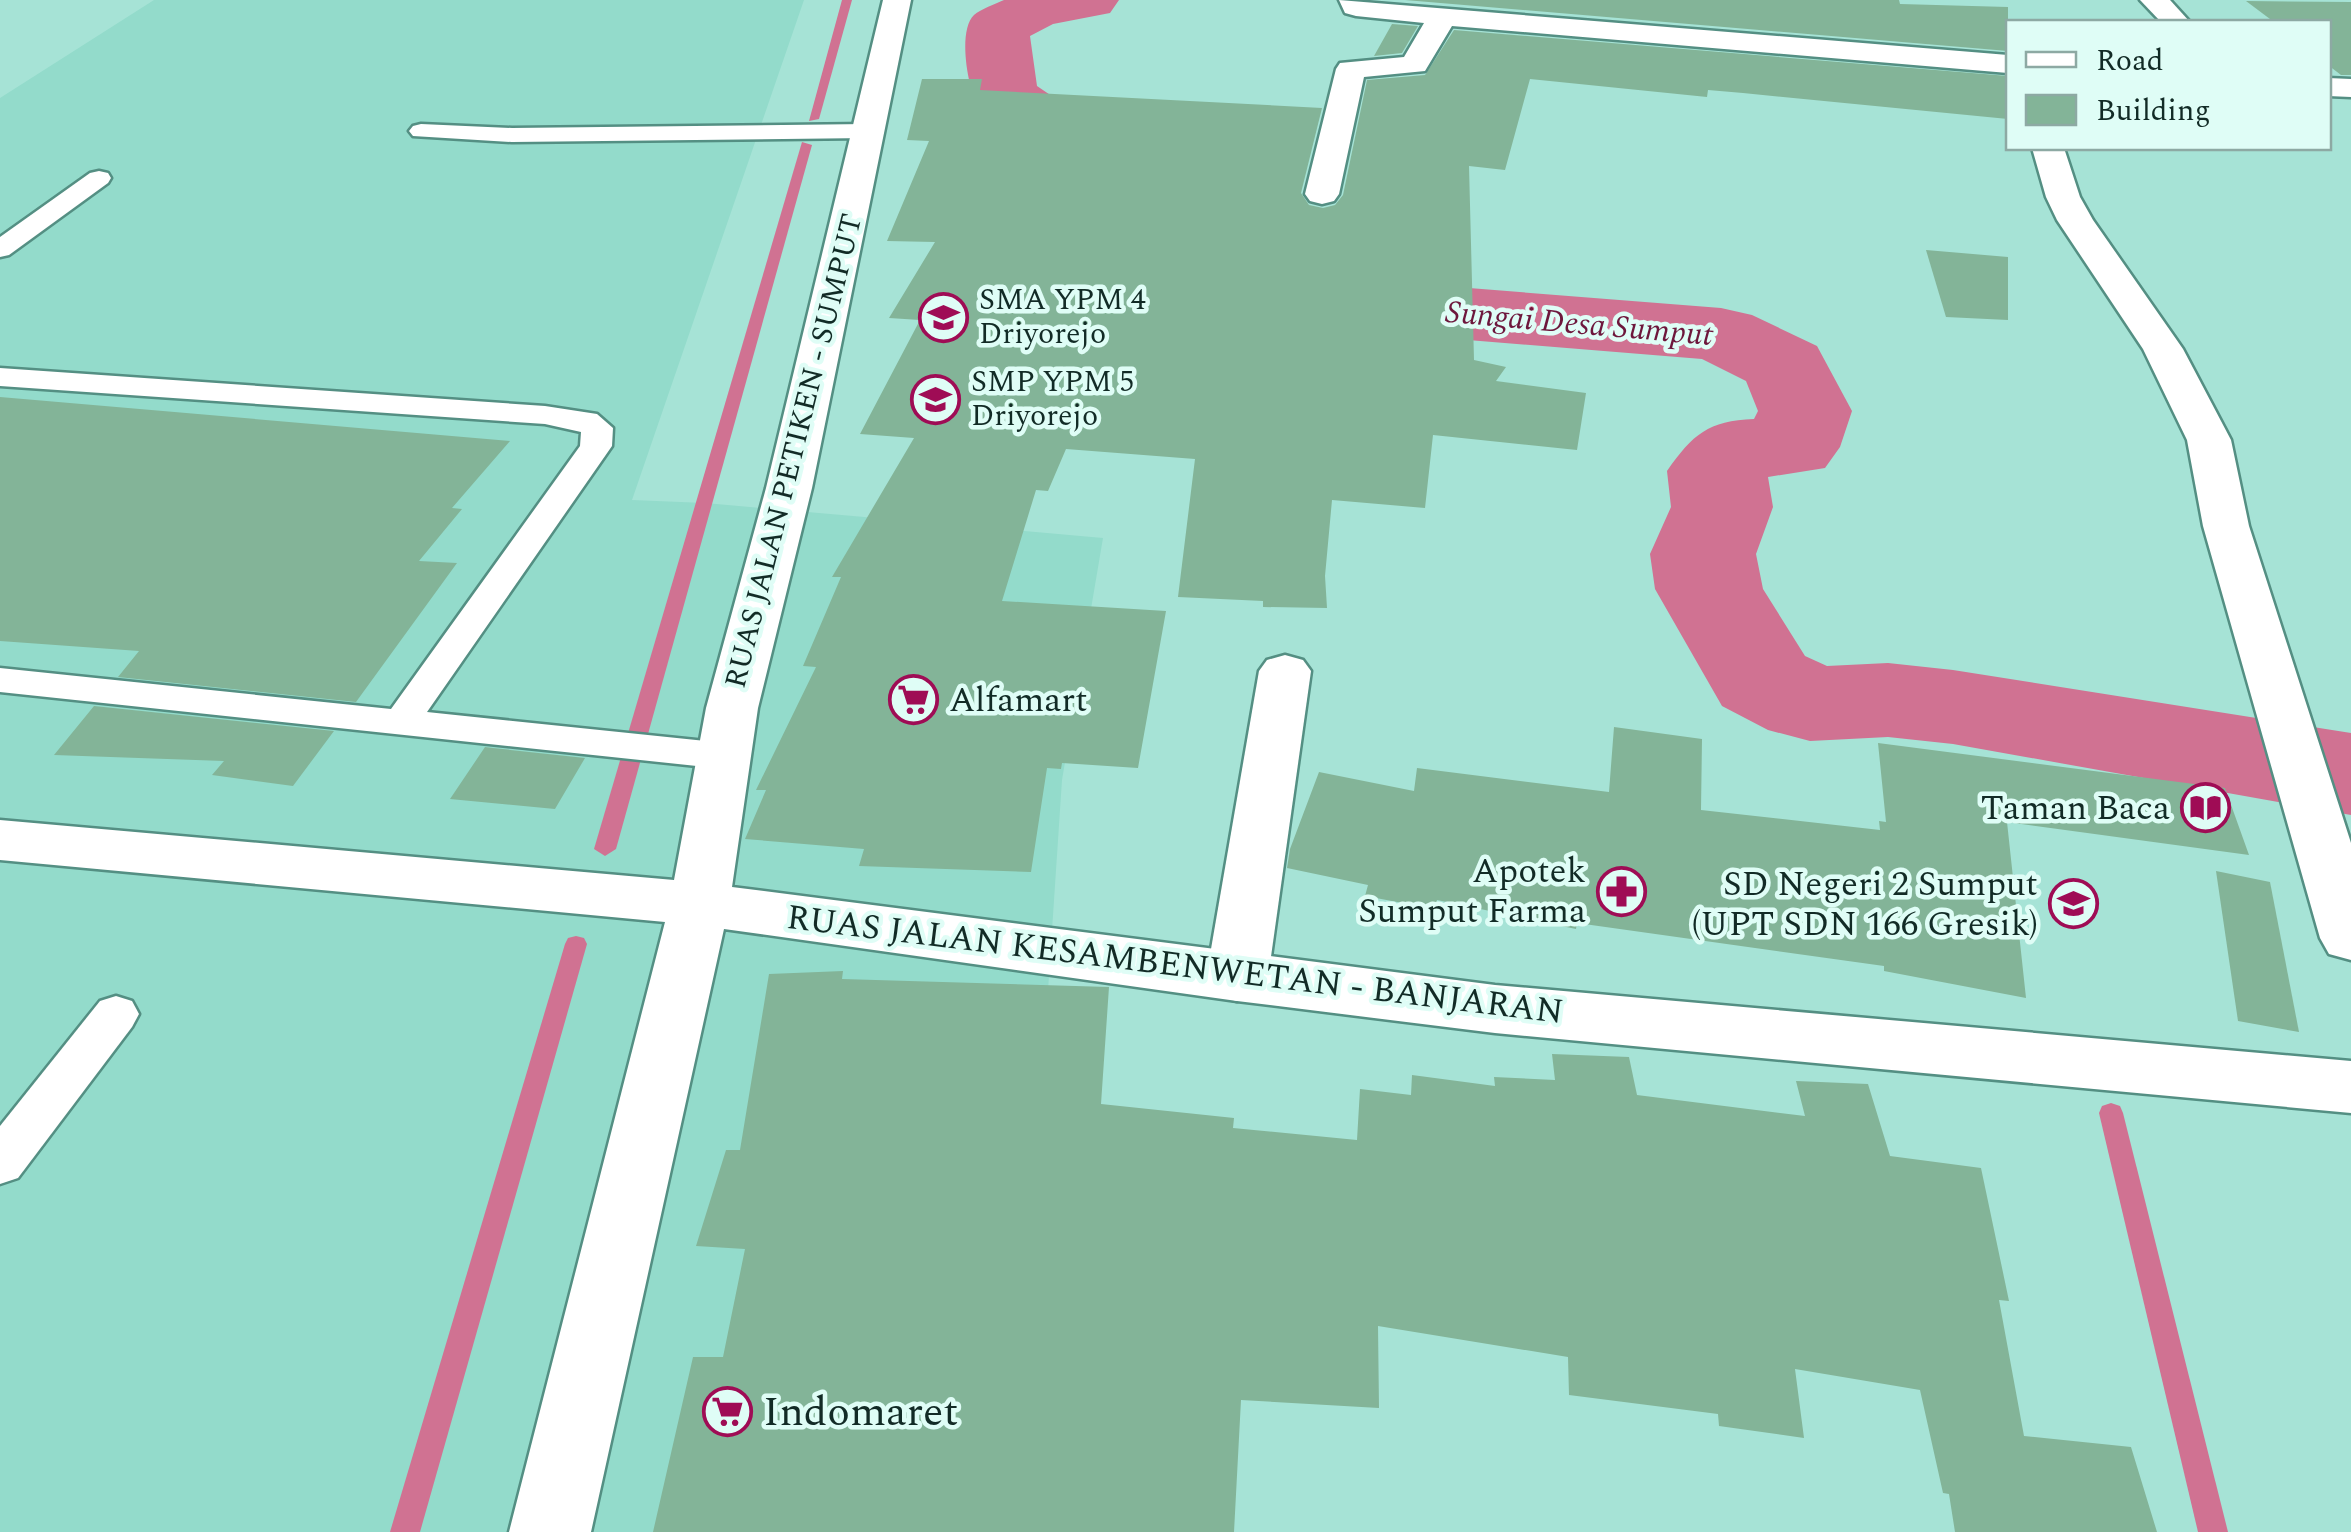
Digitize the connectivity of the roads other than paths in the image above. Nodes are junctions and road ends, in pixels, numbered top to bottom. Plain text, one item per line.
1 (897, 0) edge
2 (1352, 0) edge
3 (2154, 0) edge
4 (1443, 16) junction
5 (2174, 20) edge
6 (2006, 64) edge
7 (421, 131) dead end
8 (868, 131) junction
9 (2049, 150) edge
10 (99, 178) dead end
11 (1322, 194) dead end
12 (0, 249) edge
13 (0, 377) edge
14 (1285, 672) dead end
15 (0, 680) edge
16 (401, 722) junction
17 (725, 756) junction
18 (0, 840) edge
19 (700, 904) junction
20 (2351, 938) edge
21 (1237, 978) junction
22 (116, 1014) dead end
23 (2351, 1087) edge
24 (0, 1163) edge
25 (550, 1532) edge

1 - 8 main road, RUAS JALAN PETIKEN - SUMPUT
2 - 4 main road
3 - 5 main road
4 - 6 main road
4 - 11 main road
7 - 8 lane
8 - 17 main road, RUAS JALAN PETIKEN - SUMPUT
9 - 20 main road
10 - 12 lane
13 - 16 lane
14 - 21 main road
15 - 16 lane
16 - 17 lane
17 - 19 main road, RUAS JALAN PETIKEN - SUMPUT
18 - 19 main road, RUAS JALAN KESAMBENWETAN - BANJARAN
19 - 21 main road, RUAS JALAN KESAMBENWETAN - BANJARAN
19 - 25 main road, RUAS JALAN PETIKEN - SUMPUT
21 - 23 main road, RUAS JALAN KESAMBENWETAN - BANJARAN
22 - 24 lane

